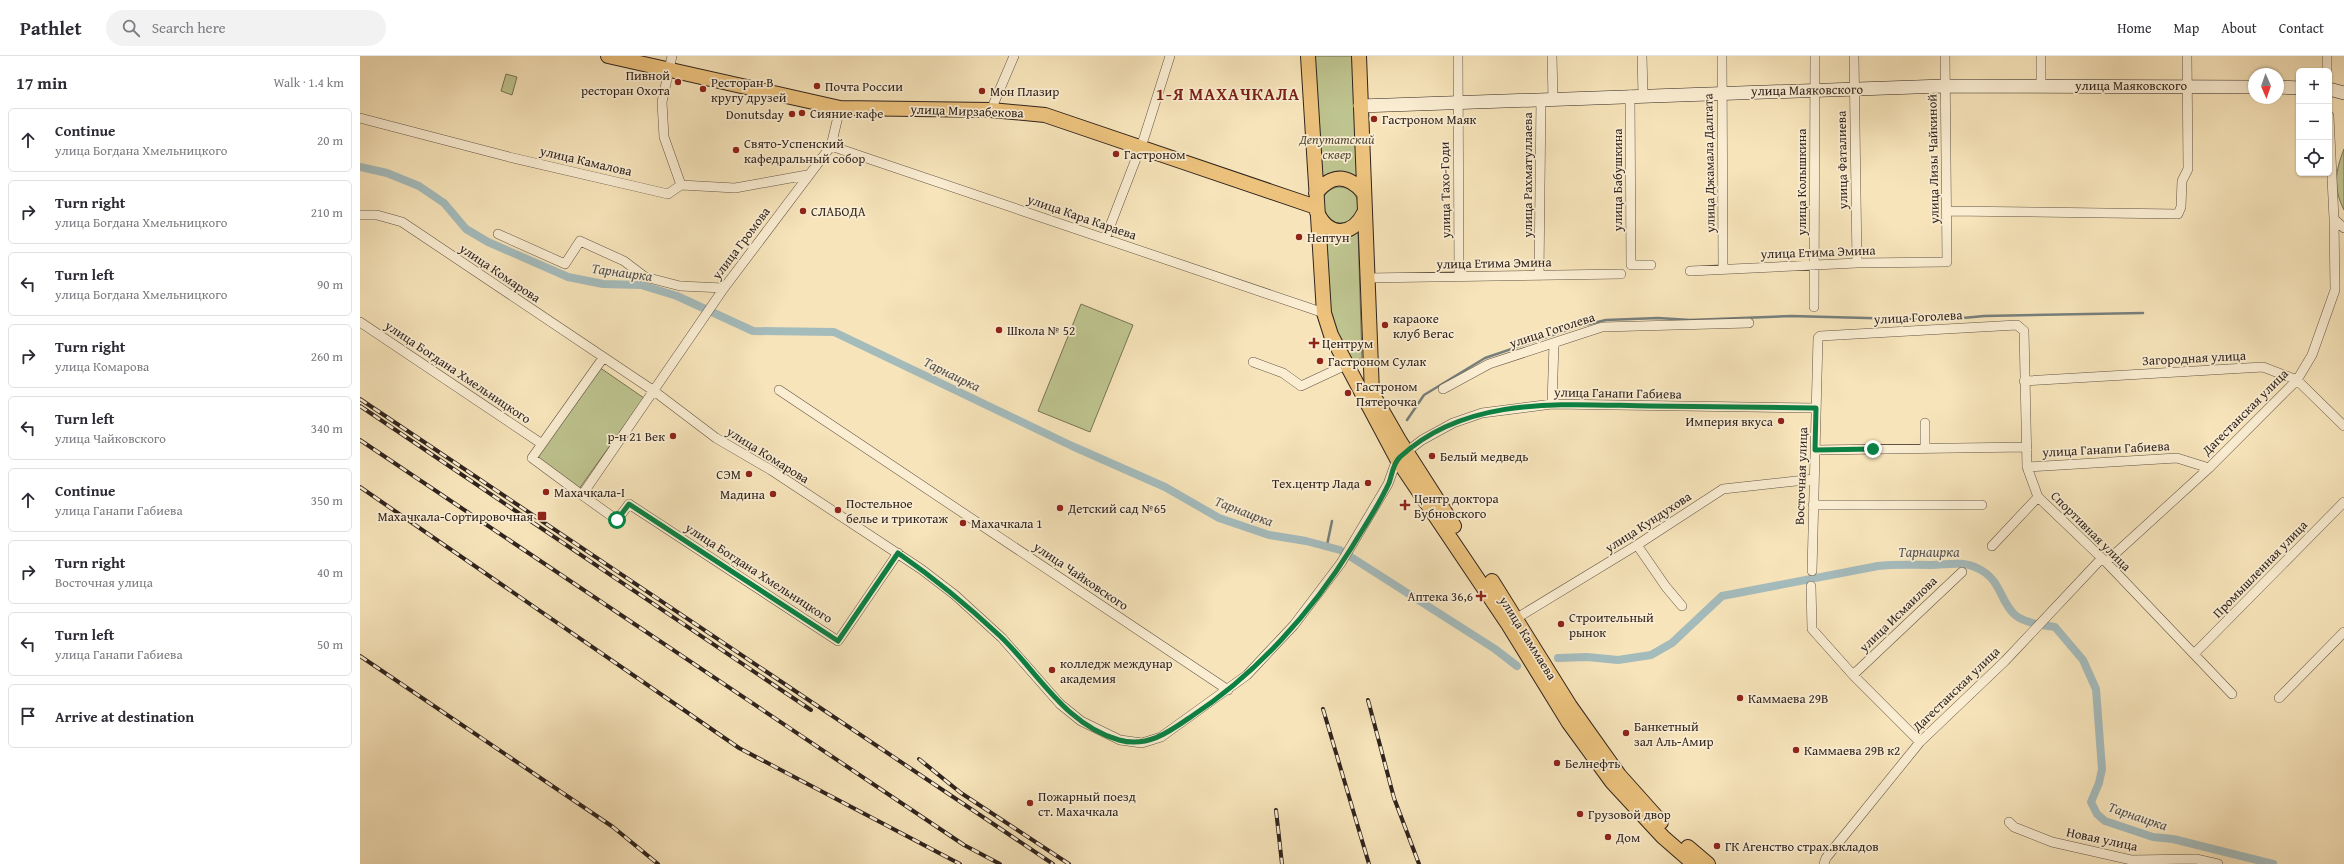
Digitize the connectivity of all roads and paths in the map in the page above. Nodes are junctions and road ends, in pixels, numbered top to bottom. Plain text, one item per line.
1 (608, 56) edge
2 (650, 56) edge
3 (1014, 56) edge
4 (1170, 56) edge
5 (1359, 56) edge
6 (1458, 56) edge
7 (1552, 56) edge
8 (1642, 56) edge
9 (1722, 56) edge
10 (1815, 56) edge
11 (1854, 56) edge
12 (1945, 56) edge
13 (2041, 56) edge
14 (2186, 56) edge
15 (2327, 56) edge
16 (1305, 57) edge
17 (671, 62) edge
18 (2327, 68) edge
19 (2187, 85) junction
20 (1944, 86) junction
21 (2041, 86) junction
22 (2248, 87) edge
23 (2284, 87) edge
24 (2296, 88) edge
25 (1854, 89) junction
26 (1814, 90) junction
27 (2332, 90) edge
28 (1722, 92) junction
29 (2344, 93) edge
30 (1636, 95) junction
31 (1547, 99) junction
32 (1457, 101) junction
33 (1360, 106) junction
34 (993, 107) junction
35 (840, 108) junction
36 (360, 118) edge
37 (2330, 140) edge
38 (1142, 143) junction
39 (831, 146) junction
40 (808, 175) junction
41 (681, 185) junction
42 (1363, 192) junction
43 (1316, 202) junction
44 (1948, 211) junction
45 (1364, 213) junction
46 (360, 215) edge
47 (2334, 219) junction
48 (2344, 228) edge
49 (498, 234) dead end
50 (1105, 239) junction
51 (1947, 262) joint
52 (1857, 263) junction
53 (1651, 265) dead end
54 (1814, 265) junction
55 (1723, 269) junction
56 (1690, 271) dead end
57 (1621, 274) dead end
58 (1459, 276) junction
59 (1540, 276) junction
60 (1367, 278) junction
61 (724, 288) junction
62 (1814, 307) dead end
63 (1324, 313) junction
64 (360, 322) edge
65 (1748, 323) dead end
66 (2017, 325) joint
67 (1820, 336) joint
68 (1554, 343) junction
69 (603, 358) junction
70 (1253, 362) dead end
71 (1346, 365) junction
72 (2297, 380) junction
73 (2024, 381) junction
74 (1443, 389) dead end
75 (779, 390) dead end
76 (654, 391) junction
77 (1368, 395) junction
78 (1552, 404) junction
79 (1816, 408) junction
80 (1925, 423) dead end
81 (2344, 426) edge
82 (542, 444) junction
83 (2027, 446) junction
84 (1926, 448) junction
85 (1815, 450) junction
86 (1402, 456) junction
87 (2027, 467) junction
88 (2209, 468) junction
89 (1814, 479) junction
90 (582, 495) junction
91 (2038, 497) junction
92 (2344, 502) edge
93 (1813, 505) junction
94 (1982, 505) dead end
95 (1637, 545) junction
96 (1992, 546) dead end
97 (898, 553) junction
98 (2103, 560) junction
99 (1812, 571) dead end
100 (1962, 572) dead end
101 (1811, 586) dead end
102 (1682, 606) dead end
103 (1512, 621) junction
104 (2344, 632) edge
105 (2194, 654) junction
106 (1853, 675) junction
107 (1228, 690) junction
108 (2232, 694) dead end
109 (2279, 698) dead end
110 (1920, 742) junction
111 (2009, 822) dead end
112 (2130, 862) edge
113 (1694, 864) edge
114 (1708, 864) edge
115 (1824, 864) edge
116 (2218, 864) edge

1 - 17 main road, улица Мирзабекова
2 - 17 main road, улица Мирзабекова
3 - 34 street
4 - 38 street
5 - 33 main road
6 - 32 street, улица Тахо-Годи
7 - 31 street, улица Рахматуллаева
8 - 30 street, улица Бабушкина
9 - 28 street, улица Джамала Далгата
10 - 26 street, улица Колышкина
11 - 25 street, улица Фаталиева
12 - 20 street, улица Лизы Чайкиной
13 - 21 street
14 - 19 street
15 - 18 street
16 - 43 main road, улица Каммаева
17 - 34 main road, улица Мирзабекова
17 - 35 main road, улица Мирзабекова
17 - 41 street
19 - 21 street, улица Маяковского
19 - 22 street, улица Маяковского
19 - 44 street
20 - 21 street, улица Маяковского
20 - 25 street, улица Маяковского
20 - 44 street, улица Лизы Чайкиной
23 - 24 street
25 - 26 street, улица Маяковского
25 - 52 street, улица Фаталиева
26 - 28 street, улица Маяковского
26 - 54 street, улица Колышкина
27 - 29 street
28 - 30 street, улица Маяковского
28 - 55 street, улица Джамала Далгата
30 - 31 street, улица Маяковского
30 - 53 street, улица Бабушкина
31 - 32 street, улица Маяковского
31 - 59 street, улица Рахматуллаева
32 - 33 street, улица Маяковского
32 - 58 street, улица Тахо-Годи
33 - 42 main road
34 - 35 main road, улица Мирзабекова
34 - 38 main road, улица Мирзабекова
35 - 39 street, улица Громова
36 - 41 street, улица Камалова
37 - 47 street, Дагестанская улица
38 - 43 main road, улица Мирзабекова
38 - 50 street
39 - 40 street, улица Громова
39 - 50 street, улица Кара Караева
40 - 41 street, улица Камалова
40 - 61 street, улица Громова
42 - 43 main road
42 - 45 main road
43 - 45 main road
43 - 63 main road, улица Каммаева
44 - 51 street, улица Лизы Чайкиной
45 - 60 main road
46 - 69 street, улица Комарова
47 - 48 street
47 - 72 street, Дагестанская улица
49 - 61 street
50 - 63 street, улица Кара Караева
51 - 52 street, улица Етима Эмина
52 - 54 street, улица Етима Эмина
54 - 55 street, улица Етима Эмина
54 - 62 street, улица Колышкина
55 - 56 street, улица Етима Эмина
57 - 59 street, улица Етима Эмина
58 - 59 street, улица Етима Эмина
58 - 60 street, улица Етима Эмина
60 - 77 main road
61 - 76 street, улица Громова
63 - 71 main road, улица Каммаева
64 - 82 street, улица Богдана Хмельницкого
65 - 68 street, улица Гоголева
66 - 67 street, улица Гоголева
66 - 73 street, Спортивная улица
67 - 79 street, Восточная улица
68 - 74 street, улица Гоголева
68 - 78 street
69 - 76 street, улица Комарова
69 - 82 street
70 - 71 street
71 - 77 main road, улица Каммаева
72 - 73 street, Загородная улица
72 - 81 street, Загородная улица
72 - 88 street, Дагестанская улица
73 - 83 street, Спортивная улица
75 - 107 street, улица Чайковского
76 - 90 street, улица Громова
76 - 97 street, улица Комарова
77 - 86 main road, улица Каммаева
78 - 79 street, улица Ганапи Габиева
78 - 86 street, улица Ганапи Габиева
79 - 85 street, Восточная улица
80 - 84 street
82 - 90 street
83 - 84 street, улица Ганапи Габиева
83 - 87 street, Спортивная улица
84 - 85 street, улица Ганапи Габиева
85 - 89 street, Восточная улица
86 - 103 main road, улица Каммаева
86 - 107 street
87 - 88 street, улица Ганапи Габиева
87 - 91 street, Спортивная улица
88 - 98 street, Дагестанская улица
89 - 93 street, Восточная улица
89 - 95 street, улица Кундухова
90 - 97 street, улица Богдана Хмельницкого
91 - 96 street
91 - 98 street, Спортивная улица
92 - 105 street, Промышленная улица
93 - 94 street
93 - 99 street, Восточная улица
95 - 102 street
95 - 103 street, улица Кундухова
97 - 107 street, улица Комарова
98 - 105 street, Спортивная улица
98 - 110 street, Дагестанская улица
100 - 106 street, улица Исмаилова
101 - 106 street
103 - 113 main road, улица Каммаева
103 - 114 main road, улица Каммаева
104 - 109 street
105 - 108 street, Спортивная улица
106 - 110 street
110 - 115 street, Дагестанская улица
111 - 112 street, Новая улица
112 - 116 street, Новая улица

